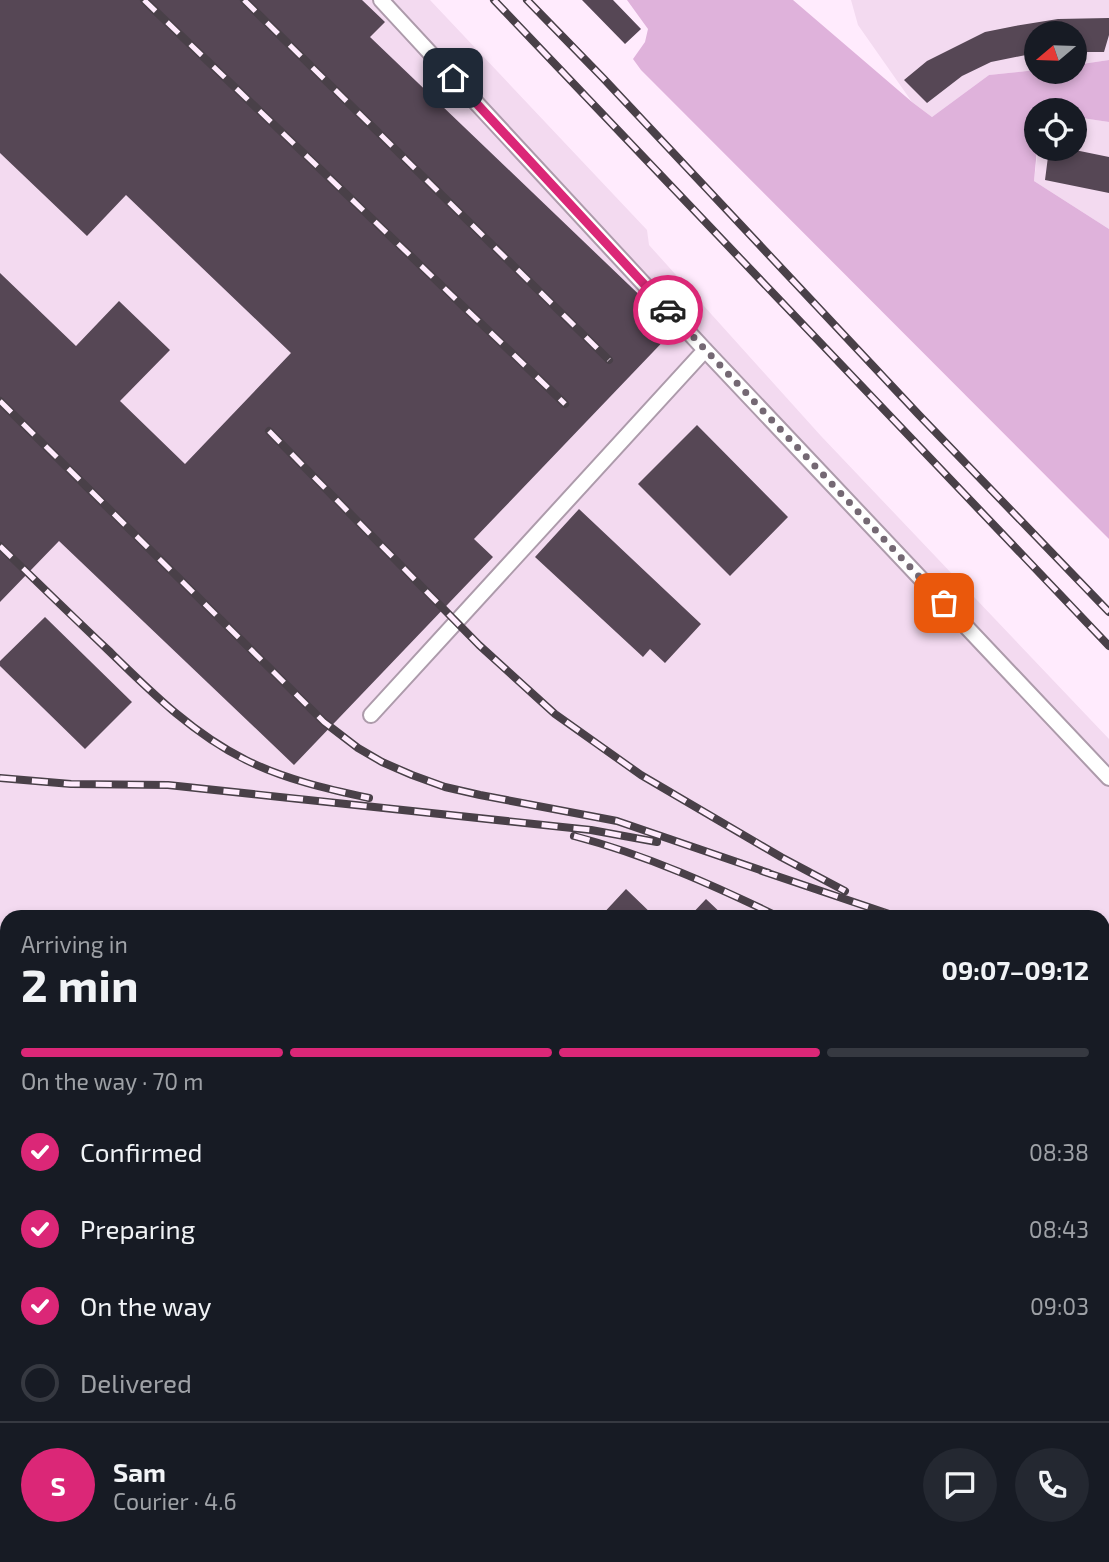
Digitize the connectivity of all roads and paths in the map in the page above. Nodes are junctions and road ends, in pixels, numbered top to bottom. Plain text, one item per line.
1 (381, 0) edge
2 (705, 350) junction
3 (371, 715) dead end
4 (1109, 778) edge

1 - 2 lane
2 - 3 lane
2 - 4 lane

